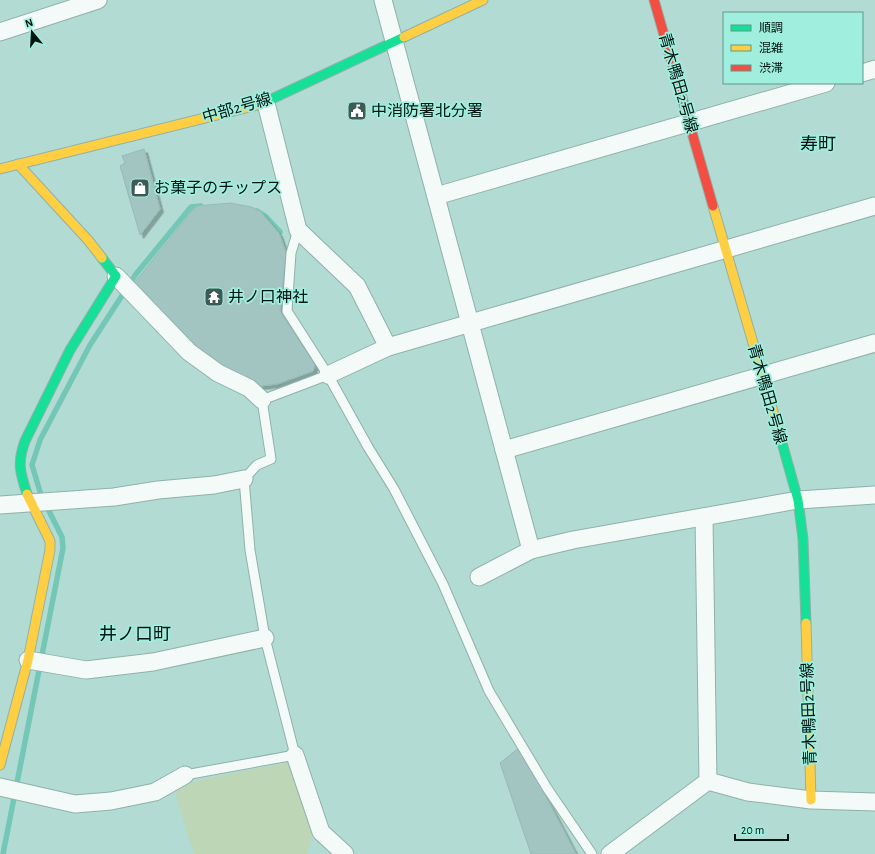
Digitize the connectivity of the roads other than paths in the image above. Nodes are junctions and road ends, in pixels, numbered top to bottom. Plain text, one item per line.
1 (97, 0) edge
2 (383, 0) edge
3 (483, 0) edge
4 (654, 0) edge
5 (0, 32) edge
6 (394, 42) junction
7 (875, 69) edge
8 (863, 73) edge
9 (822, 84) edge
10 (266, 103) junction
11 (689, 121) junction
12 (18, 164) junction
13 (0, 169) edge
14 (436, 196) junction
15 (875, 206) edge
16 (298, 230) junction
17 (726, 249) junction
18 (116, 276) junction
19 (470, 323) junction
20 (875, 343) edge
21 (388, 347) junction
22 (328, 375) junction
23 (762, 376) junction
24 (262, 400) junction
25 (504, 450) junction
26 (244, 479) junction
27 (875, 495) edge
28 (798, 500) junction
29 (31, 504) junction
30 (0, 505) edge
31 (704, 517) junction
32 (531, 550) junction
33 (479, 577) dead end
34 (265, 638) junction
35 (28, 660) junction
36 (295, 754) junction
37 (0, 765) edge
38 (185, 774) joint
39 (708, 781) junction
40 (0, 787) edge
41 (811, 800) junction
42 (875, 802) edge
43 (345, 854) edge
44 (592, 854) edge
45 (610, 854) edge

1 - 5 street
2 - 6 street
3 - 6 street, 中部2号線
4 - 11 street, 青木鴨田2号線
6 - 10 street, 中部2号線
6 - 14 street
7 - 8 street
9 - 11 street
10 - 12 street, 中部2号線
10 - 16 street
11 - 14 street
11 - 17 street, 青木鴨田2号線
12 - 13 street, 中部2号線
12 - 18 street
14 - 19 street
15 - 17 street
16 - 21 street
16 - 22 lane
17 - 19 street
17 - 23 street, 青木鴨田2号線
18 - 24 street
18 - 29 street
19 - 21 street
19 - 25 street
20 - 23 street
21 - 22 street
22 - 24 lane
22 - 44 lane
23 - 25 street
23 - 28 street, 青木鴨田2号線
24 - 26 lane
25 - 32 street
26 - 29 street
26 - 34 lane
27 - 28 street
28 - 31 street
28 - 41 street, 青木鴨田2号線
29 - 30 street
29 - 35 street
31 - 32 street
31 - 39 street
32 - 33 street
34 - 35 street
34 - 36 lane
35 - 37 street
36 - 38 lane
36 - 43 street
38 - 40 street
39 - 41 street
39 - 45 street
41 - 42 street

